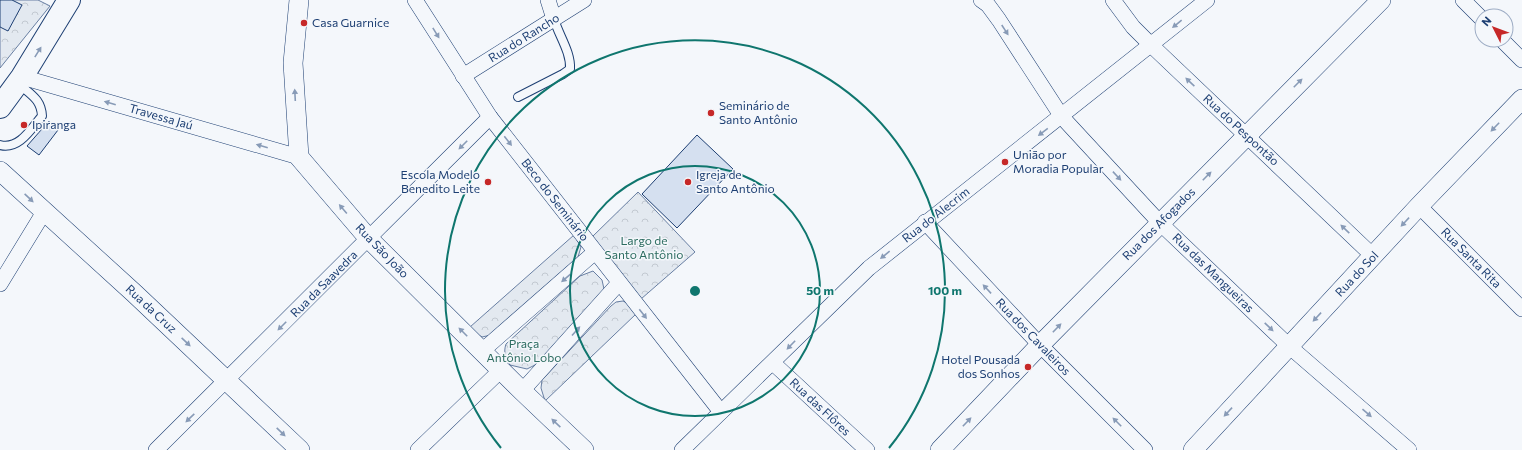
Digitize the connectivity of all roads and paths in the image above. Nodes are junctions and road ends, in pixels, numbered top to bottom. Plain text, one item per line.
1 (299, 0) edge
2 (415, 0) edge
3 (548, 0) edge
4 (584, 0) edge
5 (981, 0) edge
6 (1113, 0) edge
7 (1208, 0) edge
8 (1381, 0) edge
9 (1463, 0) edge
10 (69, 1) edge
11 (1474, 12) edge
12 (554, 19) junction
13 (1151, 45) junction
14 (1510, 48) edge
15 (1522, 60) edge
16 (463, 76) junction
17 (20, 81) junction
18 (518, 97) dead end
19 (1522, 99) edge
20 (0, 107) edge
21 (490, 117) junction
22 (1062, 117) junction
23 (1247, 135) junction
24 (0, 145) edge
25 (299, 157) junction
26 (0, 171) edge
27 (1419, 206) junction
28 (44, 212) junction
29 (925, 222) junction
30 (1160, 223) junction
31 (369, 239) junction
32 (595, 252) junction
33 (1373, 256) junction
34 (619, 283) junction
35 (0, 284) edge
36 (1522, 309) edge
37 (1040, 346) junction
38 (1290, 346) junction
39 (482, 351) junction
40 (773, 363) junction
41 (501, 370) junction
42 (228, 381) junction
43 (522, 391) junction
44 (721, 412) junction
45 (156, 450) edge
46 (300, 450) edge
47 (418, 450) edge
48 (584, 450) edge
49 (682, 450) edge
50 (867, 450) edge
51 (940, 450) edge
52 (1144, 450) edge
53 (1192, 450) edge
54 (1409, 450) edge

25 -> 1 street
2 -> 16 street, Beco do Seminário
3 - 12 street
4 - 12 street, Rua do Rancho
5 -> 22 street, Rua das Mangueiras
6 - 13 street, Rua do Pespontão
7 -> 13 street, Rua do Alecrim
23 -> 8 street, Rua dos Afogados
9 - 11 street
17 -> 10 main road
12 - 16 street, Rua do Rancho
12 - 18 lane
13 - 22 street, Rua do Alecrim
23 -> 13 street, Rua do Pespontão
14 - 15 street
16 - 21 street, Beco do Seminário
17 - 20 main road
17 - 24 lane
25 -> 17 street, Travessa Jaú
19 -> 27 street, Rua do Sol
21 -> 31 street, Rua da Saavedra
21 -> 32 street, Beco do Seminário
22 -> 29 street, Rua do Alecrim
22 -> 30 street, Rua das Mangueiras
30 -> 23 street, Rua dos Afogados
33 -> 23 street, Rua do Pespontão
31 -> 25 street, Rua São João
26 -> 28 street, Rua da Cruz
27 -> 33 street, Rua do Sol
27 - 36 street, Rua Santa Rita
28 - 35 street
28 -> 42 street, Rua da Cruz
37 -> 29 street, Rua dos Cavaleiros
29 -> 40 street, Rua do Alecrim
37 -> 30 street, Rua dos Afogados
30 -> 38 street, Rua das Mangueiras
39 -> 31 street, Rua São João
31 -> 42 street, Rua da Saavedra
32 - 34 street, Beco do Seminário
32 -> 39 street
33 -> 38 street, Rua do Sol
43 -> 34 street
34 -> 44 street, Beco do Seminário
51 -> 37 street, Rua dos Afogados
52 -> 37 street, Rua dos Cavaleiros
38 -> 53 street, Rua do Sol
38 -> 54 street, Rua das Mangueiras
39 - 41 street, Rua São João
40 - 44 street, Rua do Alecrim
40 - 50 street, Rua das Flôres
41 - 43 street, Rua São João
41 - 47 street
42 -> 45 street, Rua da Saavedra
42 -> 46 street, Rua da Cruz
48 -> 43 street, Rua São João
44 - 49 street, Rua do Alecrim

